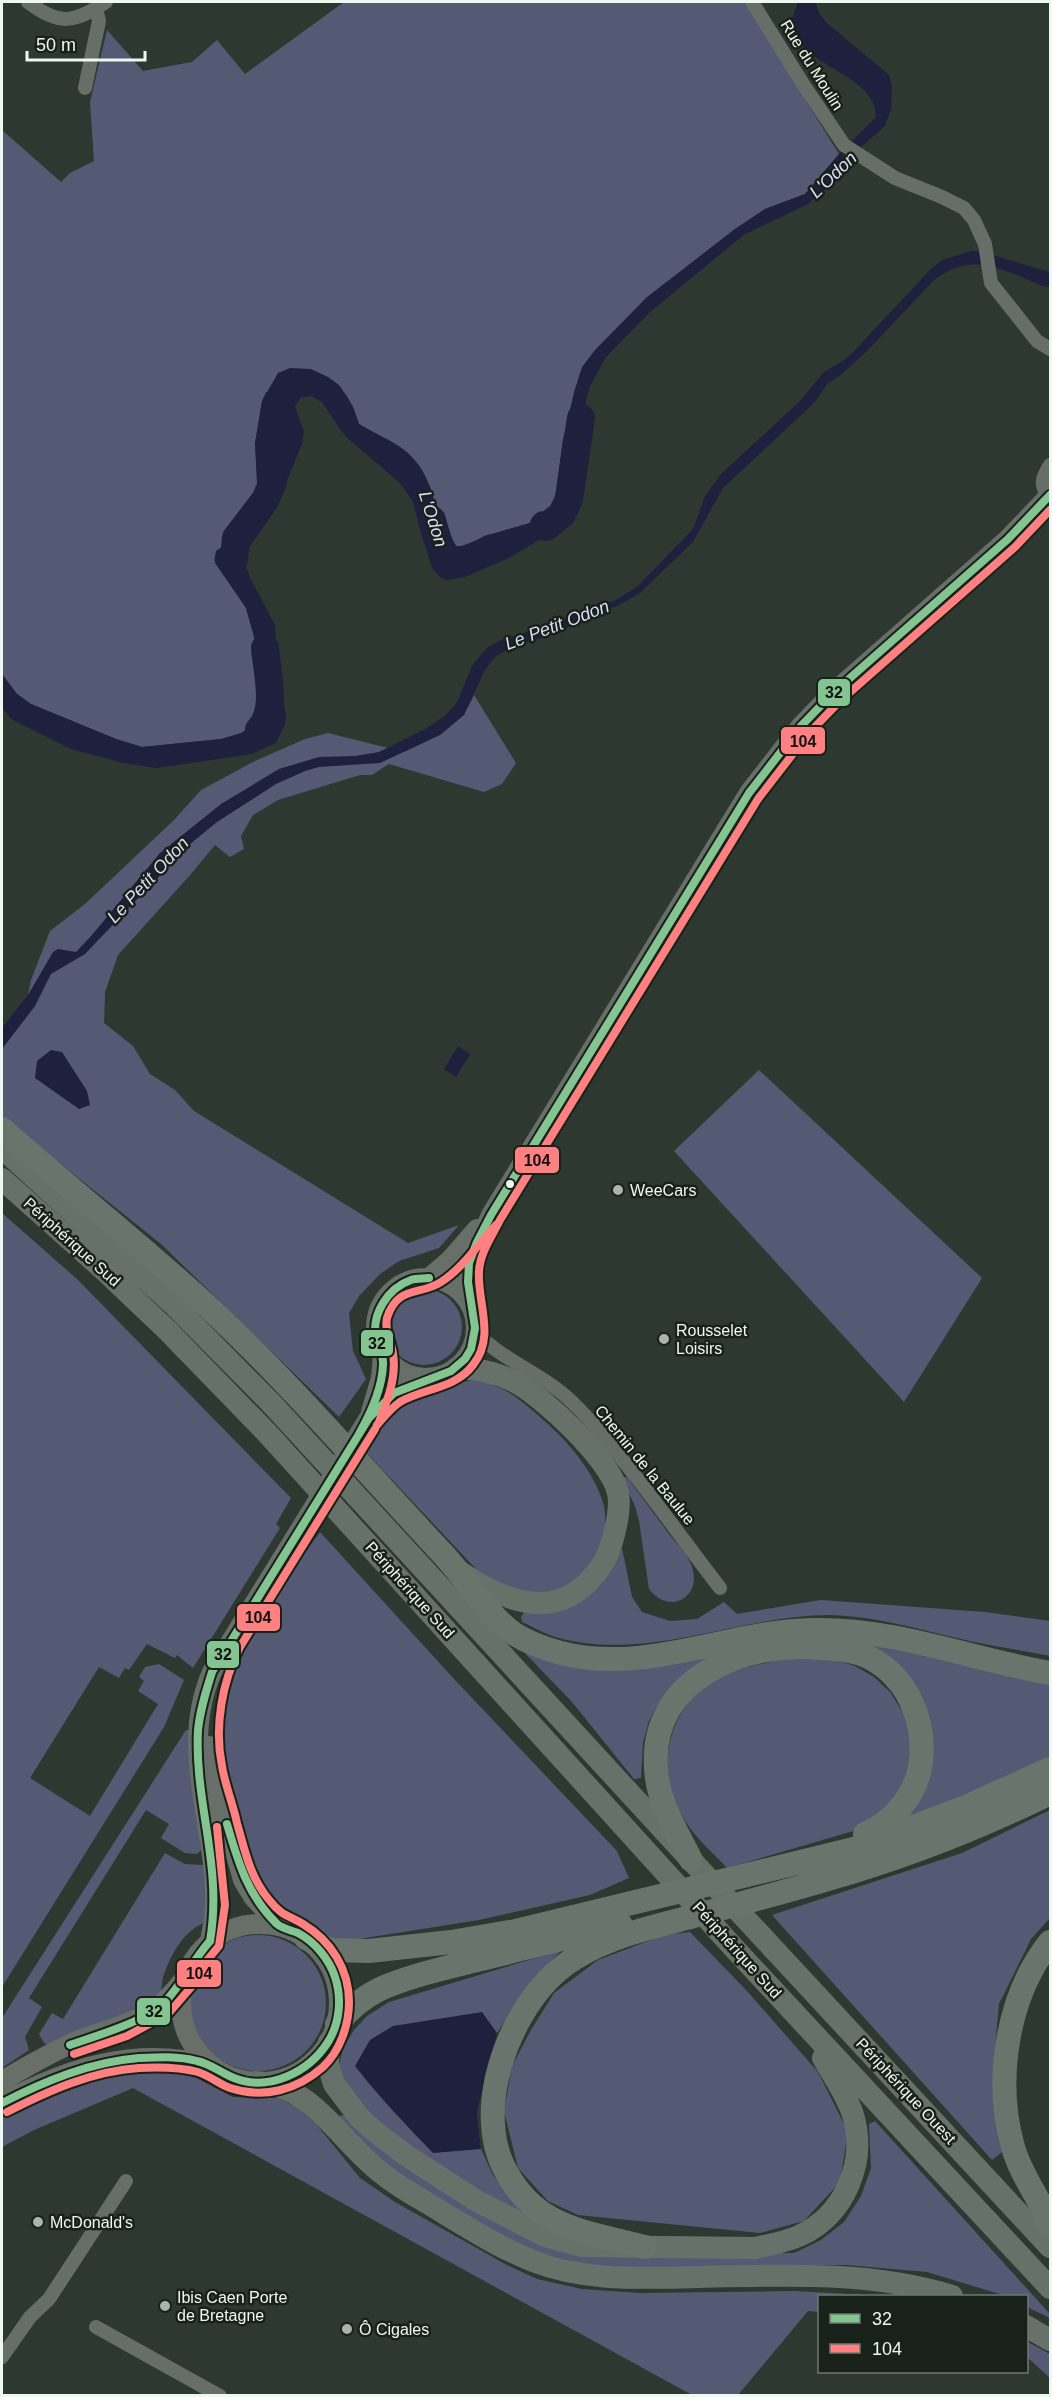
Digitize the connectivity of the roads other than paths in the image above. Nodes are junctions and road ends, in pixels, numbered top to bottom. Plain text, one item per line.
1 (28, 2) edge
2 (752, 2) edge
3 (101, 5) edge
4 (85, 88) dead end
5 (1050, 349) edge
6 (1050, 465) edge
7 (1050, 496) edge
8 (2, 1129) edge
9 (2, 1148) edge
10 (2, 1179) edge
11 (490, 1215) junction
12 (429, 1278) junction
13 (470, 1304) junction
14 (476, 1333) junction
15 (383, 1356) junction
16 (456, 1369) junction
17 (428, 1378) junction
18 (367, 1421) junction
19 (460, 1572) junction
20 (720, 1588) dead end
21 (226, 1651) junction
22 (1050, 1673) edge
23 (1050, 1769) edge
24 (1050, 1793) edge
25 (691, 1860) junction
26 (765, 1871) junction
27 (828, 1880) junction
28 (280, 1926) junction
29 (762, 1936) joint
30 (306, 1938) junction
31 (210, 1941) junction
32 (1050, 1942) edge
33 (184, 1979) junction
34 (801, 2020) junction
35 (333, 2033) junction
36 (211, 2066) junction
37 (2, 2081) edge
38 (255, 2082) junction
39 (2, 2103) edge
40 (126, 2181) dead end
41 (1050, 2225) edge
42 (645, 2247) junction
43 (1050, 2247) edge
44 (1050, 2288) edge
45 (947, 2295) edge
46 (96, 2326) dead end
47 (1028, 2327) edge
48 (1050, 2340) edge
49 (2, 2357) edge
50 (220, 2396) edge

1 - 3 street
2 - 5 street, Rue du Moulin
3 - 4 street
6 - 7 street
7 - 11 main road
8 - 19 highway
9 - 25 highway, Périphérique Sud
10 - 34 highway, Périphérique Sud
11 - 12 main road
11 - 13 main road
12 - 13 main road
12 - 15 main road
13 - 14 main road
14 - 16 main road
14 - 20 street, Chemin de la Baulue
15 - 17 main road
15 - 18 main road
16 - 17 main road
16 - 19 highway
17 - 18 main road
18 - 21 main road
19 - 22 highway
21 - 28 main road
21 - 31 main road
23 - 26 highway
24 - 27 highway
25 - 26 highway
25 - 29 highway, Périphérique Sud
26 - 30 highway
27 - 35 highway
27 - 42 highway
28 - 30 main road
28 - 31 main road
29 - 43 highway, Périphérique Ouest
30 - 35 main road
31 - 33 main road
32 - 41 highway
33 - 36 main road
33 - 37 main road
34 - 42 highway
34 - 44 highway, Périphérique Ouest
35 - 38 main road
35 - 42 highway
36 - 38 main road
36 - 39 main road
38 - 45 highway
40 - 49 street
46 - 50 street
47 - 48 highway

